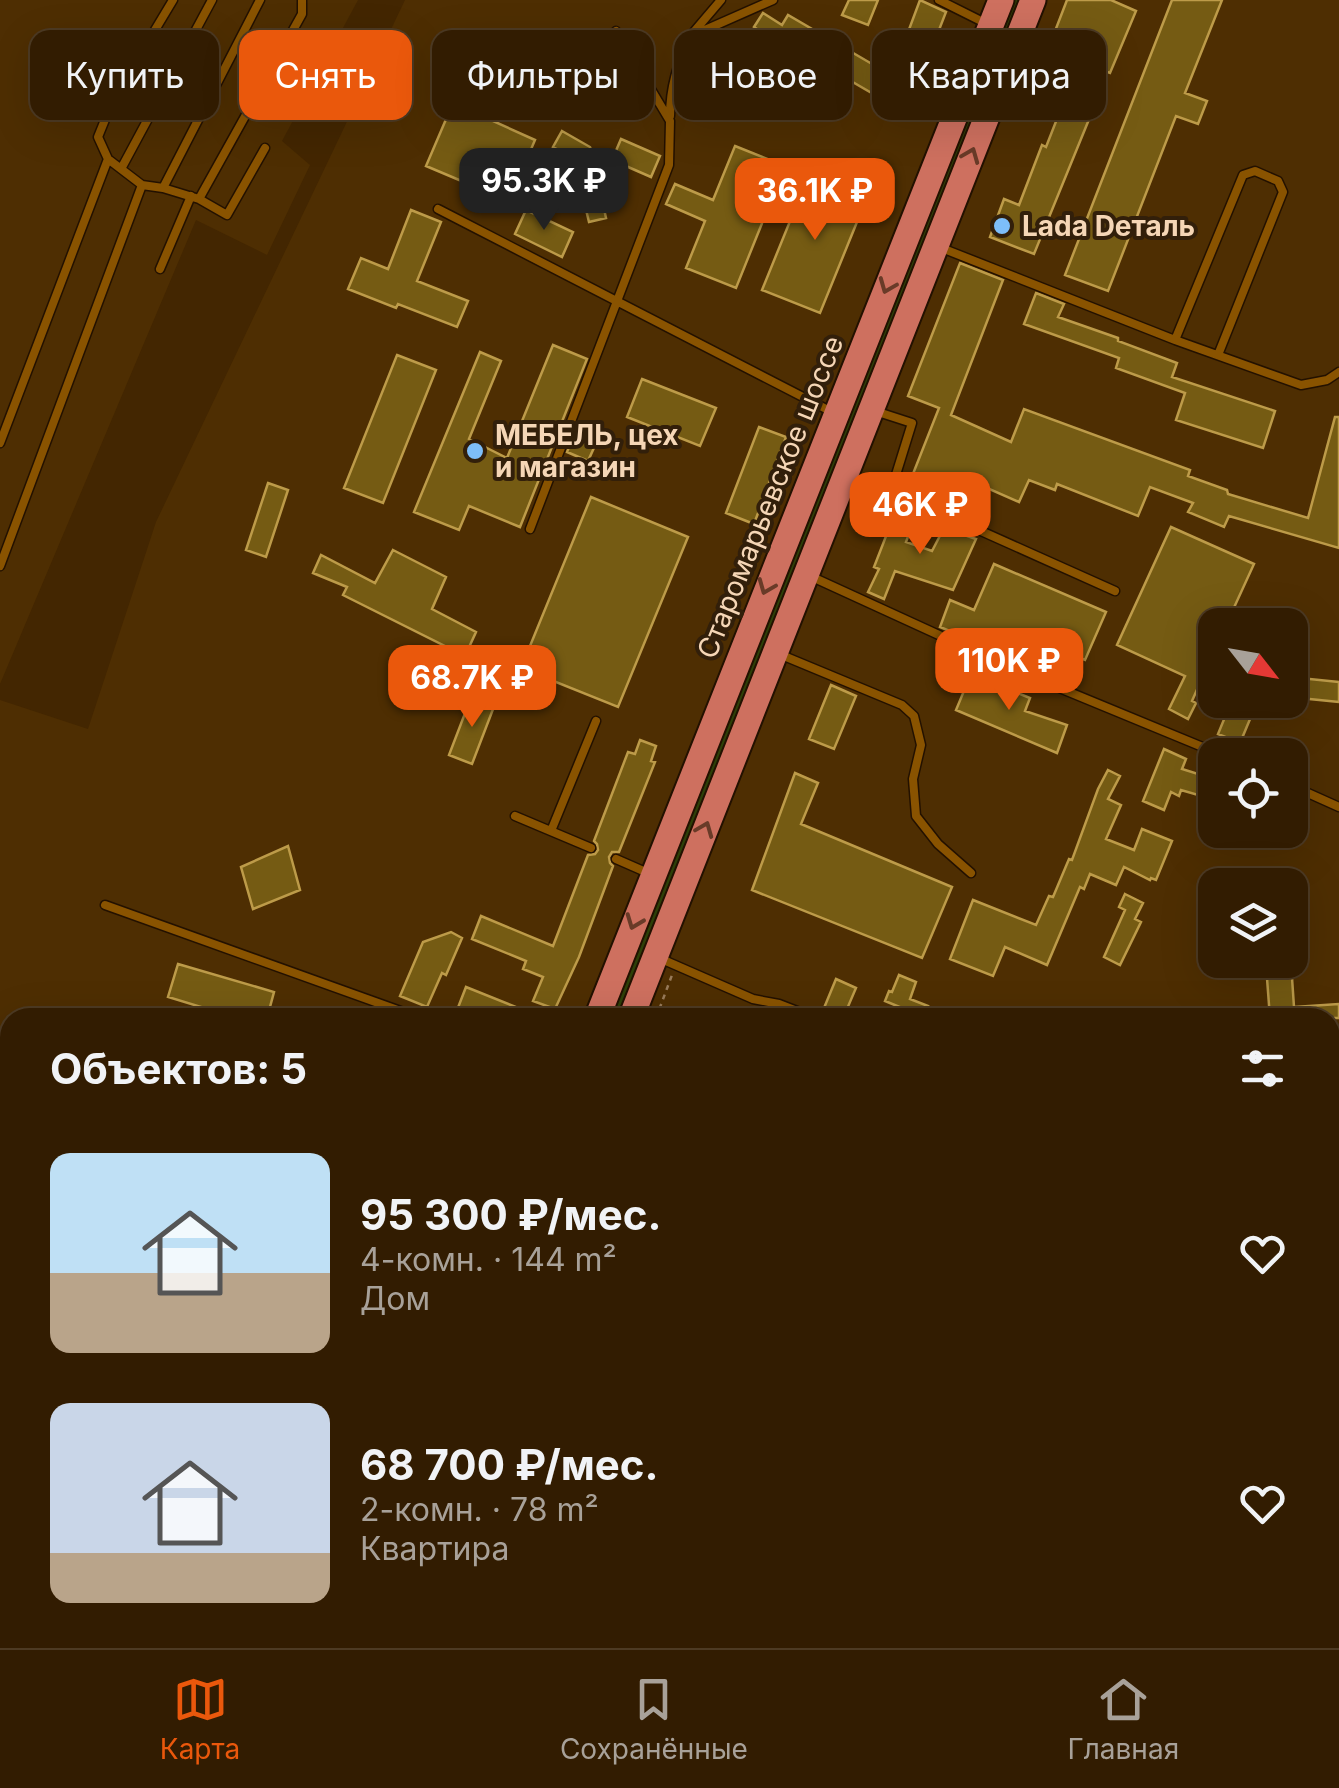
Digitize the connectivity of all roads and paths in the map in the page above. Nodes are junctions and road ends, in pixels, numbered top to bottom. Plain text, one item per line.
1 (173, 0) edge
2 (212, 0) edge
3 (260, 0) edge
4 (305, 0) edge
5 (722, 0) edge
6 (773, 0) edge
7 (939, 0) edge
8 (1001, 0) edge
9 (1033, 0) edge
10 (990, 26) junction
11 (695, 30) edge
12 (705, 30) edge
13 (674, 72) edge
14 (654, 95) edge
15 (670, 121) junction
16 (265, 148) dead end
17 (108, 159) junction
18 (121, 169) junction
19 (142, 184) junction
20 (163, 188) junction
21 (195, 197) junction
22 (438, 209) dead end
23 (935, 246) junction
24 (160, 269) dead end
25 (616, 302) junction
26 (1175, 340) junction
27 (1218, 355) junction
28 (1339, 372) edge
29 (871, 409) junction
30 (836, 414) junction
31 (0, 444) edge
32 (843, 478) junction
33 (890, 494) junction
34 (530, 529) dead end
35 (0, 566) edge
36 (806, 574) junction
37 (1114, 592) dead end
38 (775, 652) junction
39 (596, 721) dead end
40 (1198, 745) edge
41 (1308, 792) edge
42 (1339, 807) edge
43 (515, 816) dead end
44 (550, 831) junction
45 (591, 848) dead end
46 (616, 859) dead end
47 (971, 873) dead end
48 (652, 874) junction
49 (106, 905) dead end
50 (655, 956) junction
51 (392, 1008) edge
52 (600, 1008) edge
53 (635, 1008) edge
54 (789, 1008) edge

1 - 17 lane
2 - 18 lane
3 - 20 lane
4 - 21 lane
5 - 11 lane
6 - 12 lane
7 - 10 lane
8 - 10 main road, Старомарьевское шоссе
23 -> 9 main road
10 -> 30 main road, Старомарьевское шоссе
13 - 15 lane
14 - 15 lane
15 - 25 lane
16 - 21 lane
17 - 18 lane
17 - 31 lane
18 - 19 lane
19 - 20 lane
19 - 35 lane
20 - 21 lane
21 - 24 lane
22 - 25 lane
23 - 26 lane
23 - 29 main road
25 - 30 lane
25 - 34 lane
26 - 27 lane
26 - 27 lane
27 - 28 lane
29 - 32 main road
29 - 33 lane
30 -> 48 main road, Старомарьевское шоссе
32 - 33 lane
32 - 36 main road
33 - 37 lane
36 - 38 main road
36 - 40 lane
38 - 47 lane
50 -> 38 main road
39 - 44 lane
41 - 42 lane
43 - 44 lane
44 - 45 lane
46 - 48 lane
48 -> 52 main road, Старомарьевское шоссе
49 - 51 lane
50 - 53 main road
50 - 54 lane

